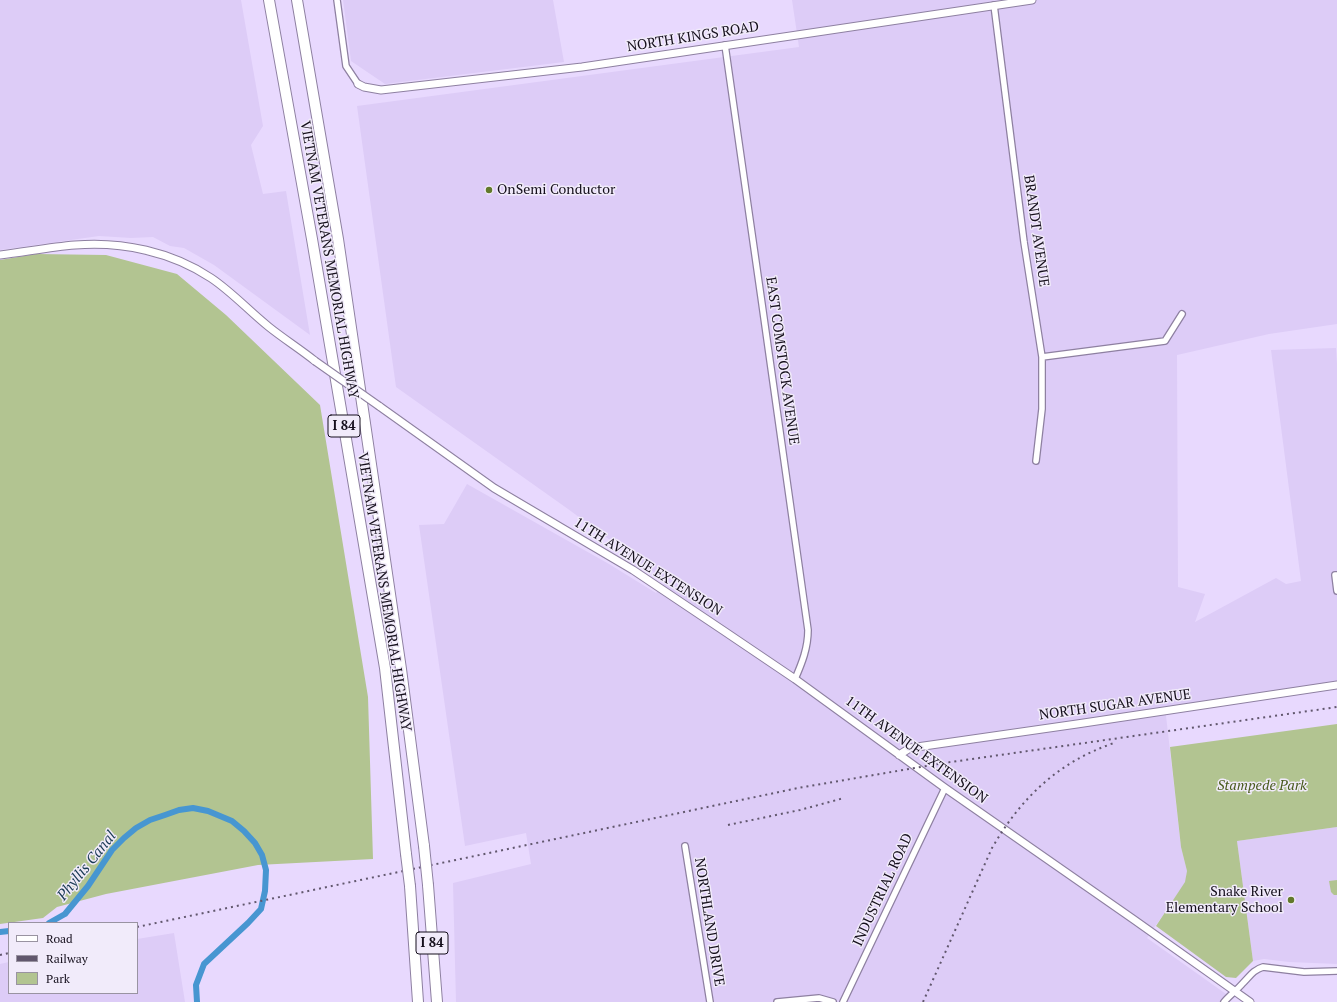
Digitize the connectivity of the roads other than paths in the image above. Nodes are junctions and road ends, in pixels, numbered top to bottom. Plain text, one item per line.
1 (269, 0) edge
2 (297, 0) edge
3 (337, 0) edge
4 (1032, 0) edge
5 (994, 5) junction
6 (725, 45) junction
7 (358, 84) joint
8 (0, 255) edge
9 (1182, 314) dead end
10 (1042, 357) junction
11 (1036, 461) dead end
12 (1336, 575) edge
13 (1337, 591) edge
14 (796, 679) junction
15 (1337, 685) edge
16 (899, 755) junction
17 (944, 788) junction
18 (685, 846) dead end
19 (1337, 971) edge
20 (1235, 991) junction
21 (418, 1002) edge
22 (437, 1002) edge
23 (710, 1002) edge
24 (777, 1002) edge
25 (833, 1002) edge
26 (843, 1002) edge
27 (1224, 1002) edge
28 (1250, 1002) edge

1 - 21 highway, VIETNAM VETERANS MEMORIAL HIGHWAY / I 84, bridge
2 - 22 highway, VIETNAM VETERANS MEMORIAL HIGHWAY / I 84, bridge
3 - 7 street
4 - 5 street, NORTH KINGS ROAD
5 - 6 street, NORTH KINGS ROAD
5 - 10 street, BRANDT AVENUE
6 - 7 street, NORTH KINGS ROAD
6 - 14 street, EAST COMSTOCK AVENUE
8 - 14 street, 11TH AVENUE EXTENSION, bridge
9 - 10 street
10 - 11 street, BRANDT AVENUE
12 - 13 street
14 - 16 street, 11TH AVENUE EXTENSION
15 - 16 street, NORTH SUGAR AVENUE
16 - 17 street, 11TH AVENUE EXTENSION
17 - 20 street, 11TH AVENUE EXTENSION
17 - 26 street, INDUSTRIAL ROAD
18 - 23 street, NORTHLAND DRIVE
19 - 20 street
20 - 27 street
20 - 28 street, 11TH AVENUE EXTENSION
24 - 25 street

